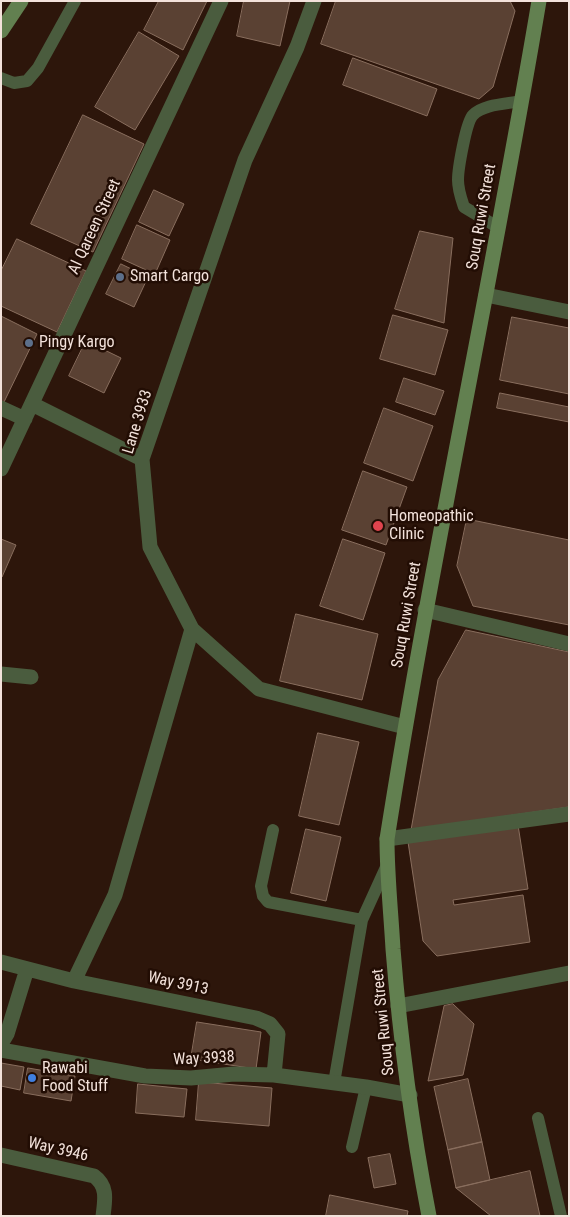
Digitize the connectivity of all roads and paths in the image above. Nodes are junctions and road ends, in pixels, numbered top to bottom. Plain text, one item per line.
1 (21, 1) edge
2 (75, 1) edge
3 (221, 1) edge
4 (314, 1) edge
5 (537, 6) edge
6 (1, 31) edge
7 (1, 78) edge
8 (521, 101) junction
9 (498, 228) junction
10 (486, 294) junction
11 (569, 312) edge
12 (32, 404) junction
13 (1, 408) edge
14 (25, 419) junction
15 (142, 460) junction
16 (1, 468) edge
17 (425, 610) junction
18 (192, 629) junction
19 (569, 644) edge
20 (1, 674) edge
21 (31, 677) dead end
22 (405, 727) junction
23 (569, 814) edge
24 (272, 830) dead end
25 (387, 839) junction
26 (387, 865) junction
27 (362, 920) junction
28 (1, 962) edge
29 (27, 969) junction
30 (569, 973) edge
31 (74, 981) junction
32 (398, 1006) junction
33 (1, 1044) edge
34 (1, 1050) edge
35 (274, 1075) junction
36 (334, 1083) junction
37 (366, 1087) junction
38 (410, 1095) junction
39 (538, 1118) dead end
40 (352, 1147) dead end
41 (1, 1156) edge
42 (430, 1214) edge
43 (103, 1216) edge
44 (561, 1216) edge

1 - 6 main road
2 - 7 lane
3 - 12 street, Al Qareen Street
4 - 15 street, Lane 3933
5 - 8 main road, Souq Ruwi Street
8 - 9 main road, Souq Ruwi Street
8 - 9 lane
9 - 10 main road, Souq Ruwi Street
10 - 11 street
10 - 17 main road, Souq Ruwi Street
12 - 14 street, Al Qareen Street
12 - 15 street
13 - 14 street
14 - 16 street, Al Qareen Street
15 - 18 street, Lane 3933
17 - 19 street
17 - 22 main road, Souq Ruwi Street
18 - 22 street, Lane 3933
18 - 31 street
20 - 21 street
22 - 25 main road, Souq Ruwi Street
23 - 25 street
24 - 27 lane
25 - 26 main road, Souq Ruwi Street
26 - 27 lane
26 - 32 main road, Souq Ruwi Street
27 - 36 lane
28 - 29 street, Way 3913
29 - 31 street, Way 3913
29 - 33 street
30 - 32 street
31 - 35 street, Way 3913
32 - 38 main road, Souq Ruwi Street
34 - 35 street, Way 3938
35 - 36 street, Way 3938
36 - 37 street, Way 3938
37 - 38 street, Way 3938
37 - 40 lane
38 - 42 main road, Souq Ruwi Street
39 - 44 lane
41 - 43 street, Way 3946

